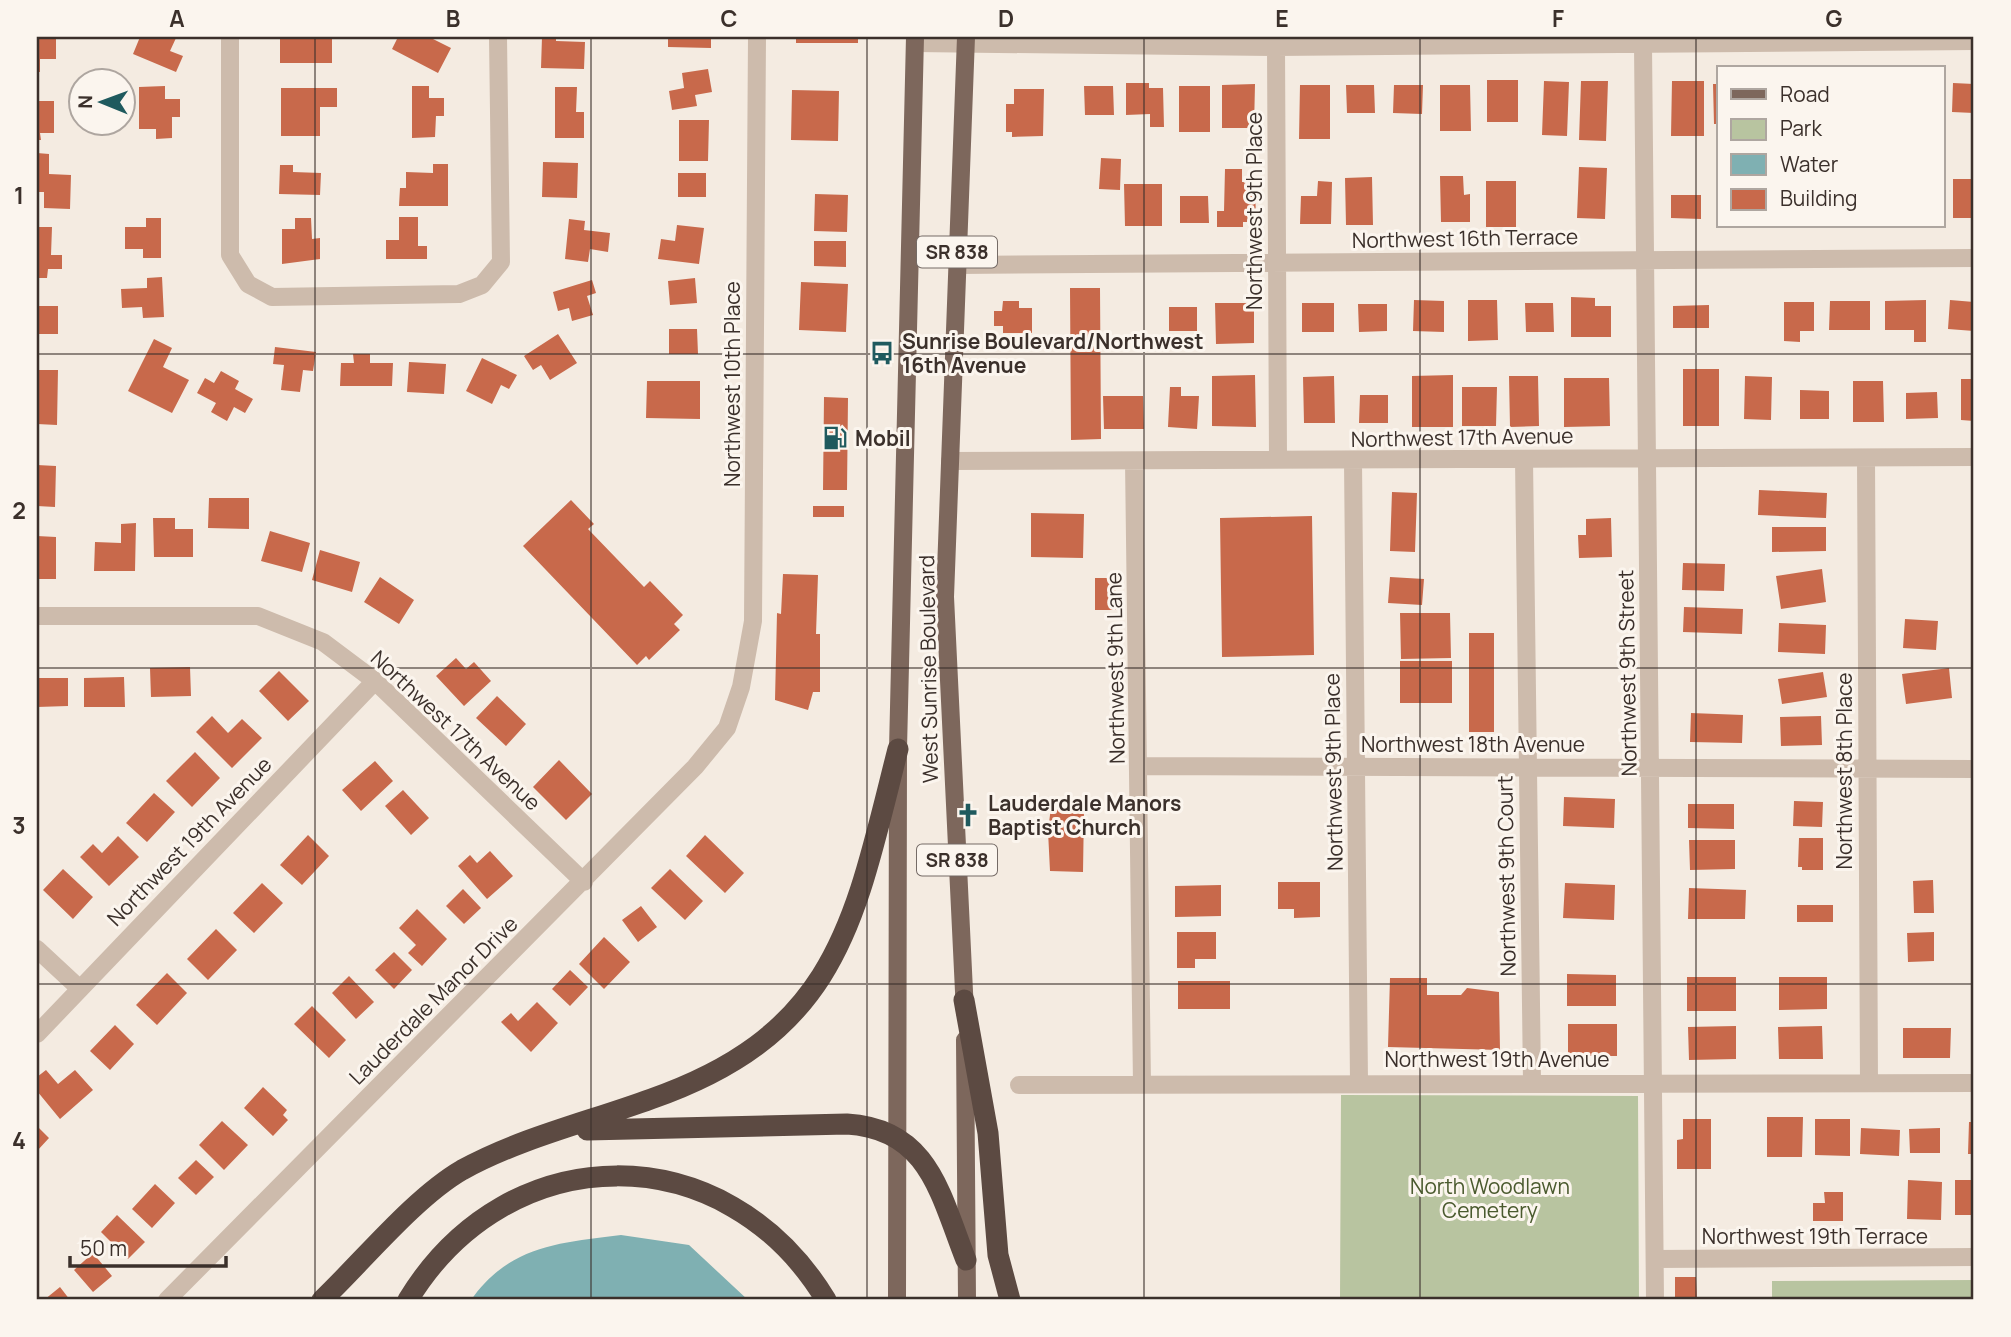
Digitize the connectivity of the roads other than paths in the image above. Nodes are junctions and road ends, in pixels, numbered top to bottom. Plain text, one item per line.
1 (230, 37) edge
2 (498, 37) edge
3 (757, 37) edge
4 (915, 40) edge
5 (966, 40) edge
6 (1974, 41) edge
7 (1643, 45) junction
8 (1276, 47) junction
9 (1642, 258) junction
10 (1974, 258) edge
11 (1277, 263) junction
12 (957, 265) junction
13 (1974, 457) edge
14 (1278, 458) junction
15 (1866, 458) junction
16 (1524, 459) junction
17 (1647, 459) junction
18 (950, 461) junction
19 (1134, 461) junction
20 (1353, 461) junction
21 (37, 616) edge
22 (375, 681) junction
23 (727, 728) joint
24 (898, 749) junction
25 (1140, 766) junction
26 (1355, 766) junction
27 (1528, 767) junction
28 (1651, 768) junction
29 (1867, 769) junction
30 (1974, 769) edge
31 (584, 881) junction
32 (37, 949) edge
33 (79, 988) junction
34 (964, 1000) junction
35 (37, 1034) edge
36 (1359, 1082) junction
37 (1532, 1082) junction
38 (1652, 1082) junction
39 (1869, 1083) junction
40 (1974, 1083) edge
41 (1019, 1085) dead end
42 (1142, 1085) junction
43 (557, 1132) junction
44 (898, 1135) junction
45 (1974, 1257) edge
46 (1655, 1259) junction
47 (967, 1260) junction
48 (167, 1300) edge
49 (322, 1300) edge
50 (408, 1300) edge
51 (826, 1300) edge
52 (897, 1300) edge
53 (967, 1300) edge
54 (1010, 1300) edge
55 (1655, 1300) edge

1 - 2 street
3 - 23 street, Northwest 10th Place
4 - 5 street
4 - 24 main road, West Sunrise Boulevard / SR 838
5 - 8 street
5 - 12 main road, West Sunrise Boulevard / SR 838
6 - 7 street
7 - 8 street
7 - 9 street, Northwest 9th Street
8 - 11 street, Northwest 9th Place
9 - 10 street, Northwest 16th Terrace
9 - 11 street, Northwest 16th Terrace
9 - 17 street, Northwest 9th Street
11 - 12 street, Northwest 16th Terrace
11 - 14 street, Northwest 9th Place
12 - 18 main road, West Sunrise Boulevard / SR 838
13 - 15 street, Northwest 17th Avenue
14 - 19 street, Northwest 17th Avenue
14 - 20 street, Northwest 17th Avenue
15 - 17 street, Northwest 17th Avenue
15 - 29 street, Northwest 8th Place
16 - 17 street, Northwest 17th Avenue
16 - 20 street, Northwest 17th Avenue
16 - 27 street, Northwest 9th Court
17 - 28 street, Northwest 9th Street
18 - 19 street, Northwest 17th Avenue
18 - 34 main road, West Sunrise Boulevard / SR 838
19 - 25 street, Northwest 9th Lane
20 - 26 street, Northwest 9th Place
21 - 22 street, Northwest 17th Avenue
22 - 31 street, Northwest 17th Avenue
22 - 33 street, Northwest 19th Avenue
23 - 31 street, Lauderdale Manor Drive
24 - 43 highway
24 - 44 main road, West Sunrise Boulevard / SR 838
25 - 26 street, Northwest 18th Avenue
25 - 42 street, Northwest 9th Lane
26 - 27 street, Northwest 18th Avenue
26 - 36 street, Northwest 9th Place
27 - 28 street, Northwest 18th Avenue
27 - 37 street, Northwest 9th Court
28 - 29 street, Northwest 18th Avenue
28 - 38 street, Northwest 9th Street
29 - 30 street, Northwest 18th Avenue
29 - 39 street, Northwest 8th Place
31 - 48 street, Lauderdale Manor Drive
32 - 33 street
33 - 35 street, Northwest 19th Avenue
34 - 47 main road, West Sunrise Boulevard / SR 838
34 - 54 highway
36 - 37 street, Northwest 19th Avenue
36 - 42 street, Northwest 19th Avenue
37 - 38 street, Northwest 19th Avenue
38 - 39 street, Northwest 19th Avenue
38 - 46 street, Northwest 9th Street
39 - 40 street, Northwest 19th Avenue
41 - 42 street, Northwest 19th Avenue
43 - 44 highway
43 - 49 highway
44 - 47 highway
44 - 52 main road, West Sunrise Boulevard / SR 838
45 - 46 street, Northwest 19th Terrace
46 - 55 street, Northwest 9th Street
47 - 53 main road, West Sunrise Boulevard / SR 838
50 - 51 highway

